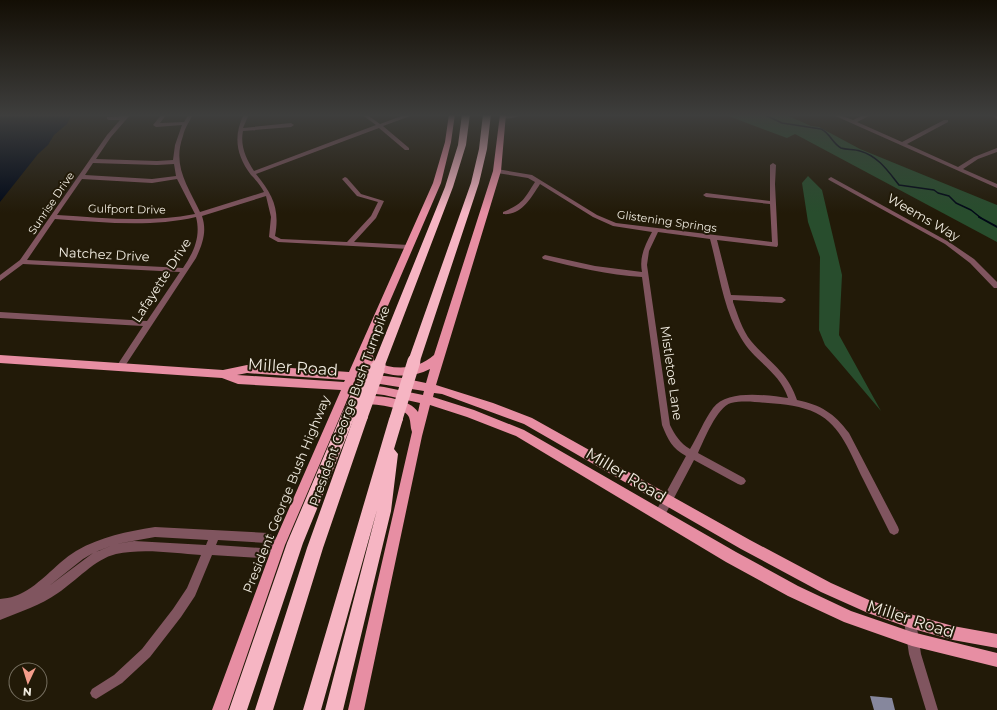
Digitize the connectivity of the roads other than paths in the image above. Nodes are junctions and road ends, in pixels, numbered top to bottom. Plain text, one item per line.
1 (102, 147) edge
2 (177, 147) edge
3 (239, 147) edge
4 (321, 147) edge
5 (447, 147) edge
6 (462, 147) edge
7 (483, 147) edge
8 (502, 147) edge
9 (910, 147) edge
10 (997, 150) edge
11 (92, 162) junction
12 (176, 162) junction
13 (773, 165) dead end
14 (958, 169) junction
15 (501, 171) junction
16 (253, 173) junction
17 (81, 177) junction
18 (179, 177) junction
19 (345, 179) dead end
20 (831, 179) dead end
21 (538, 182) junction
22 (997, 186) edge
23 (268, 193) junction
24 (706, 195) dead end
25 (773, 203) junction
26 (505, 213) dead end
27 (198, 214) junction
28 (54, 217) junction
29 (656, 230) junction
30 (714, 237) junction
31 (349, 244) junction
32 (408, 247) junction
33 (545, 257) dead end
34 (22, 262) junction
35 (185, 270) junction
36 (646, 275) junction
37 (0, 279) edge
38 (997, 286) edge
39 (729, 297) junction
40 (782, 300) dead end
41 (0, 315) edge
42 (148, 324) junction
43 (366, 346) junction
44 (439, 357) junction
45 (0, 359) edge
46 (120, 367) junction
47 (223, 374) junction
48 (352, 376) junction
49 (347, 387) junction
50 (428, 394) junction
51 (793, 402) junction
52 (348, 417) junction
53 (396, 419) junction
54 (416, 436) junction
55 (693, 456) junction
56 (741, 481) dead end
57 (668, 500) junction
58 (660, 514) junction
59 (894, 530) dead end
60 (215, 535) junction
61 (280, 545) junction
62 (209, 551) junction
63 (30, 598) junction
64 (0, 605) edge
65 (0, 614) edge
66 (910, 621) junction
67 (912, 639) junction
68 (997, 641) edge
69 (997, 660) edge
70 (96, 694) dead end
71 (220, 710) edge
72 (238, 710) edge
73 (264, 710) edge
74 (312, 710) edge
75 (334, 710) edge
76 (356, 710) edge
77 (932, 710) edge

1 - 11 street, Sunrise Drive
2 - 12 street, Lafayette Drive
3 - 16 street
4 - 16 street
5 - 32 main road, President George Bush Highway
6 - 52 highway, President George Bush Turnpike, bridge
7 - 53 highway, bridge
8 - 15 main road
9 - 14 street
10 - 14 street
11 - 12 street
11 - 17 street, Sunrise Drive
12 - 18 street, Lafayette Drive
13 - 25 street
14 - 22 street
15 - 21 street, Glistening Springs
15 - 44 main road
16 - 23 street
17 - 18 street
17 - 28 street, Sunrise Drive
18 - 27 street, Lafayette Drive
19 - 31 street
20 - 38 street, Weems Way
21 - 26 street
21 - 29 street, Glistening Springs
23 - 27 street, Gulfport Drive
23 - 31 street
24 - 25 street
25 - 30 street, Glistening Springs
27 - 28 street, Gulfport Drive
27 - 35 street, Lafayette Drive
28 - 34 street, Sunrise Drive
29 - 30 street, Glistening Springs
29 - 36 street, Mistletoe Lane
30 - 39 street
31 - 32 street
32 - 43 main road, President George Bush Highway
33 - 36 street
34 - 35 street, Natchez Drive
34 - 37 street, Sunrise Drive
35 - 42 street, Lafayette Drive
36 - 55 street, Mistletoe Lane
39 - 40 street
39 - 51 street
41 - 42 street
42 - 46 street, Lafayette Drive
43 - 44 main road
43 - 48 main road, President George Bush Highway
44 - 50 main road
45 - 46 main road, Miller Road
46 - 47 main road, Miller Road
47 - 48 main road, Miller Road
47 - 49 main road, Miller Road
48 - 49 main road, President George Bush Highway
48 - 50 main road, Miller Road
49 - 50 main road, Miller Road
49 - 52 main road, President George Bush Highway
50 - 54 main road
50 - 57 main road, Miller Road
50 - 58 main road, Miller Road
51 - 55 street
51 - 59 street
52 - 54 main road
52 - 61 main road, President George Bush Highway
52 - 72 highway
52 - 73 highway, President George Bush Turnpike
53 - 74 highway
53 - 75 highway
54 - 76 main road
55 - 56 street, Mistletoe Lane
55 - 57 street
57 - 58 street
57 - 66 main road, Miller Road
58 - 67 main road, Miller Road
60 - 61 street
60 - 62 street
60 - 63 street
61 - 62 street
61 - 71 main road, President George Bush Highway
62 - 63 street
62 - 70 street
63 - 64 street
63 - 65 street
66 - 67 street
66 - 68 main road, Miller Road
67 - 69 main road, Miller Road
67 - 77 street

